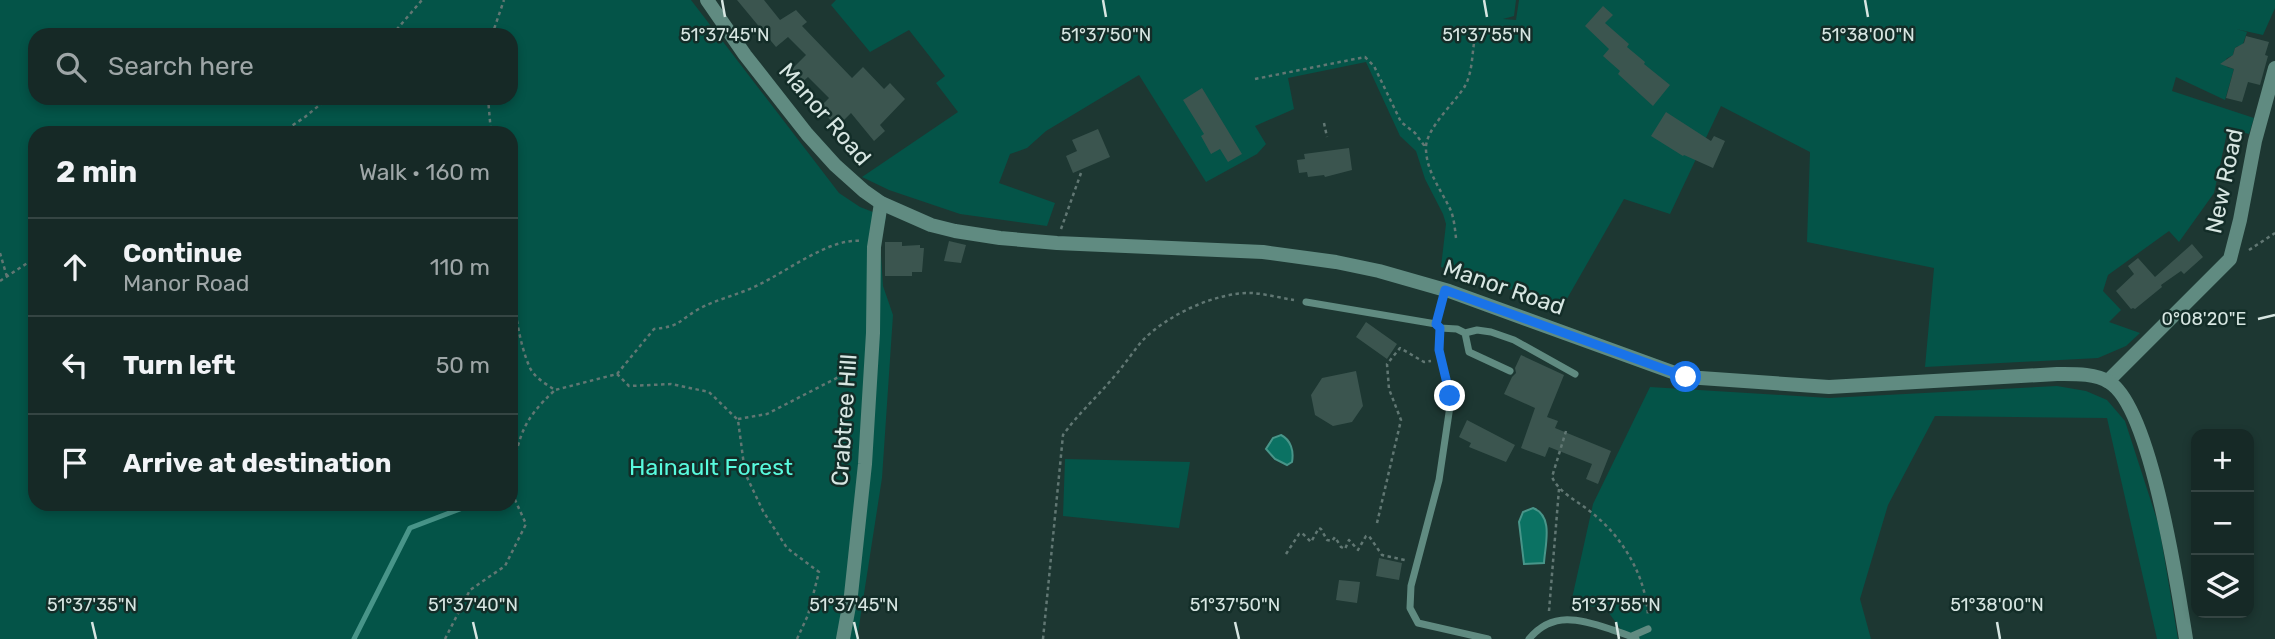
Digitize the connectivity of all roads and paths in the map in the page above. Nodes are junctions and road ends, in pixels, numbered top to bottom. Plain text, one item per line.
1 (422, 0) edge
2 (505, 0) edge
3 (707, 0) edge
4 (398, 28) edge
5 (495, 28) edge
6 (1474, 43) dead end
7 (2275, 68) edge
8 (1255, 79) dead end
9 (320, 105) edge
10 (489, 105) edge
11 (1324, 123) dead end
12 (292, 126) edge
13 (490, 126) edge
14 (1327, 137) dead end
15 (1426, 148) junction
16 (1081, 173) dead end
17 (881, 203) junction
18 (2275, 233) edge
19 (1456, 238) dead end
20 (1057, 243) junction
21 (874, 247) junction
22 (0, 253) edge
23 (2230, 260) junction
24 (28, 262) edge
25 (7, 276) junction
26 (0, 281) edge
27 (1445, 290) junction
28 (1306, 302) joint
29 (518, 317) edge
30 (1438, 326) junction
31 (1465, 333) junction
32 (1441, 357) junction
33 (871, 359) junction
34 (1510, 371) dead end
35 (617, 374) junction
36 (1575, 374) dead end
37 (2108, 381) junction
38 (555, 390) junction
39 (738, 419) junction
40 (1566, 431) dead end
41 (518, 444) edge
42 (1559, 489) junction
43 (518, 506) edge
44 (1377, 523) dead end
45 (1286, 554) dead end
46 (1403, 569) dead end
47 (1537, 629) junction
48 (1648, 629) joint
49 (1633, 638) edge
50 (446, 639) edge
51 (797, 639) edge
52 (843, 639) edge
53 (1043, 639) edge
54 (1488, 639) edge
55 (1529, 639) edge
56 (2186, 639) edge

1 - 4 path
2 - 5 path
3 - 17 street, Manor Road
6 - 15 path
7 - 23 street, New Road
8 - 15 path
9 - 12 path
10 - 13 path
11 - 14 path
15 - 19 path
16 - 20 path
17 - 20 street, Manor Road
17 - 21 street, Crabtree Hill
18 - 23 path
20 - 27 street, Manor Road
21 - 33 street, Crabtree Hill
21 - 35 path
22 - 25 path
23 - 37 street, New Road
24 - 25 path
25 - 26 path
27 - 30 lane
27 - 37 street, Manor Road
28 - 30 lane
28 - 53 path
29 - 38 path
30 - 31 lane
30 - 32 lane
31 - 34 lane
31 - 36 lane
32 - 44 path
32 - 54 lane
33 - 39 path
33 - 52 street, Crabtree Hill
35 - 38 path
35 - 39 path
37 - 56 street
38 - 41 path
39 - 51 path
40 - 42 path
42 - 47 path
42 - 48 path
43 - 50 path
45 - 46 path
47 - 49 lane
47 - 55 lane
48 - 49 lane

